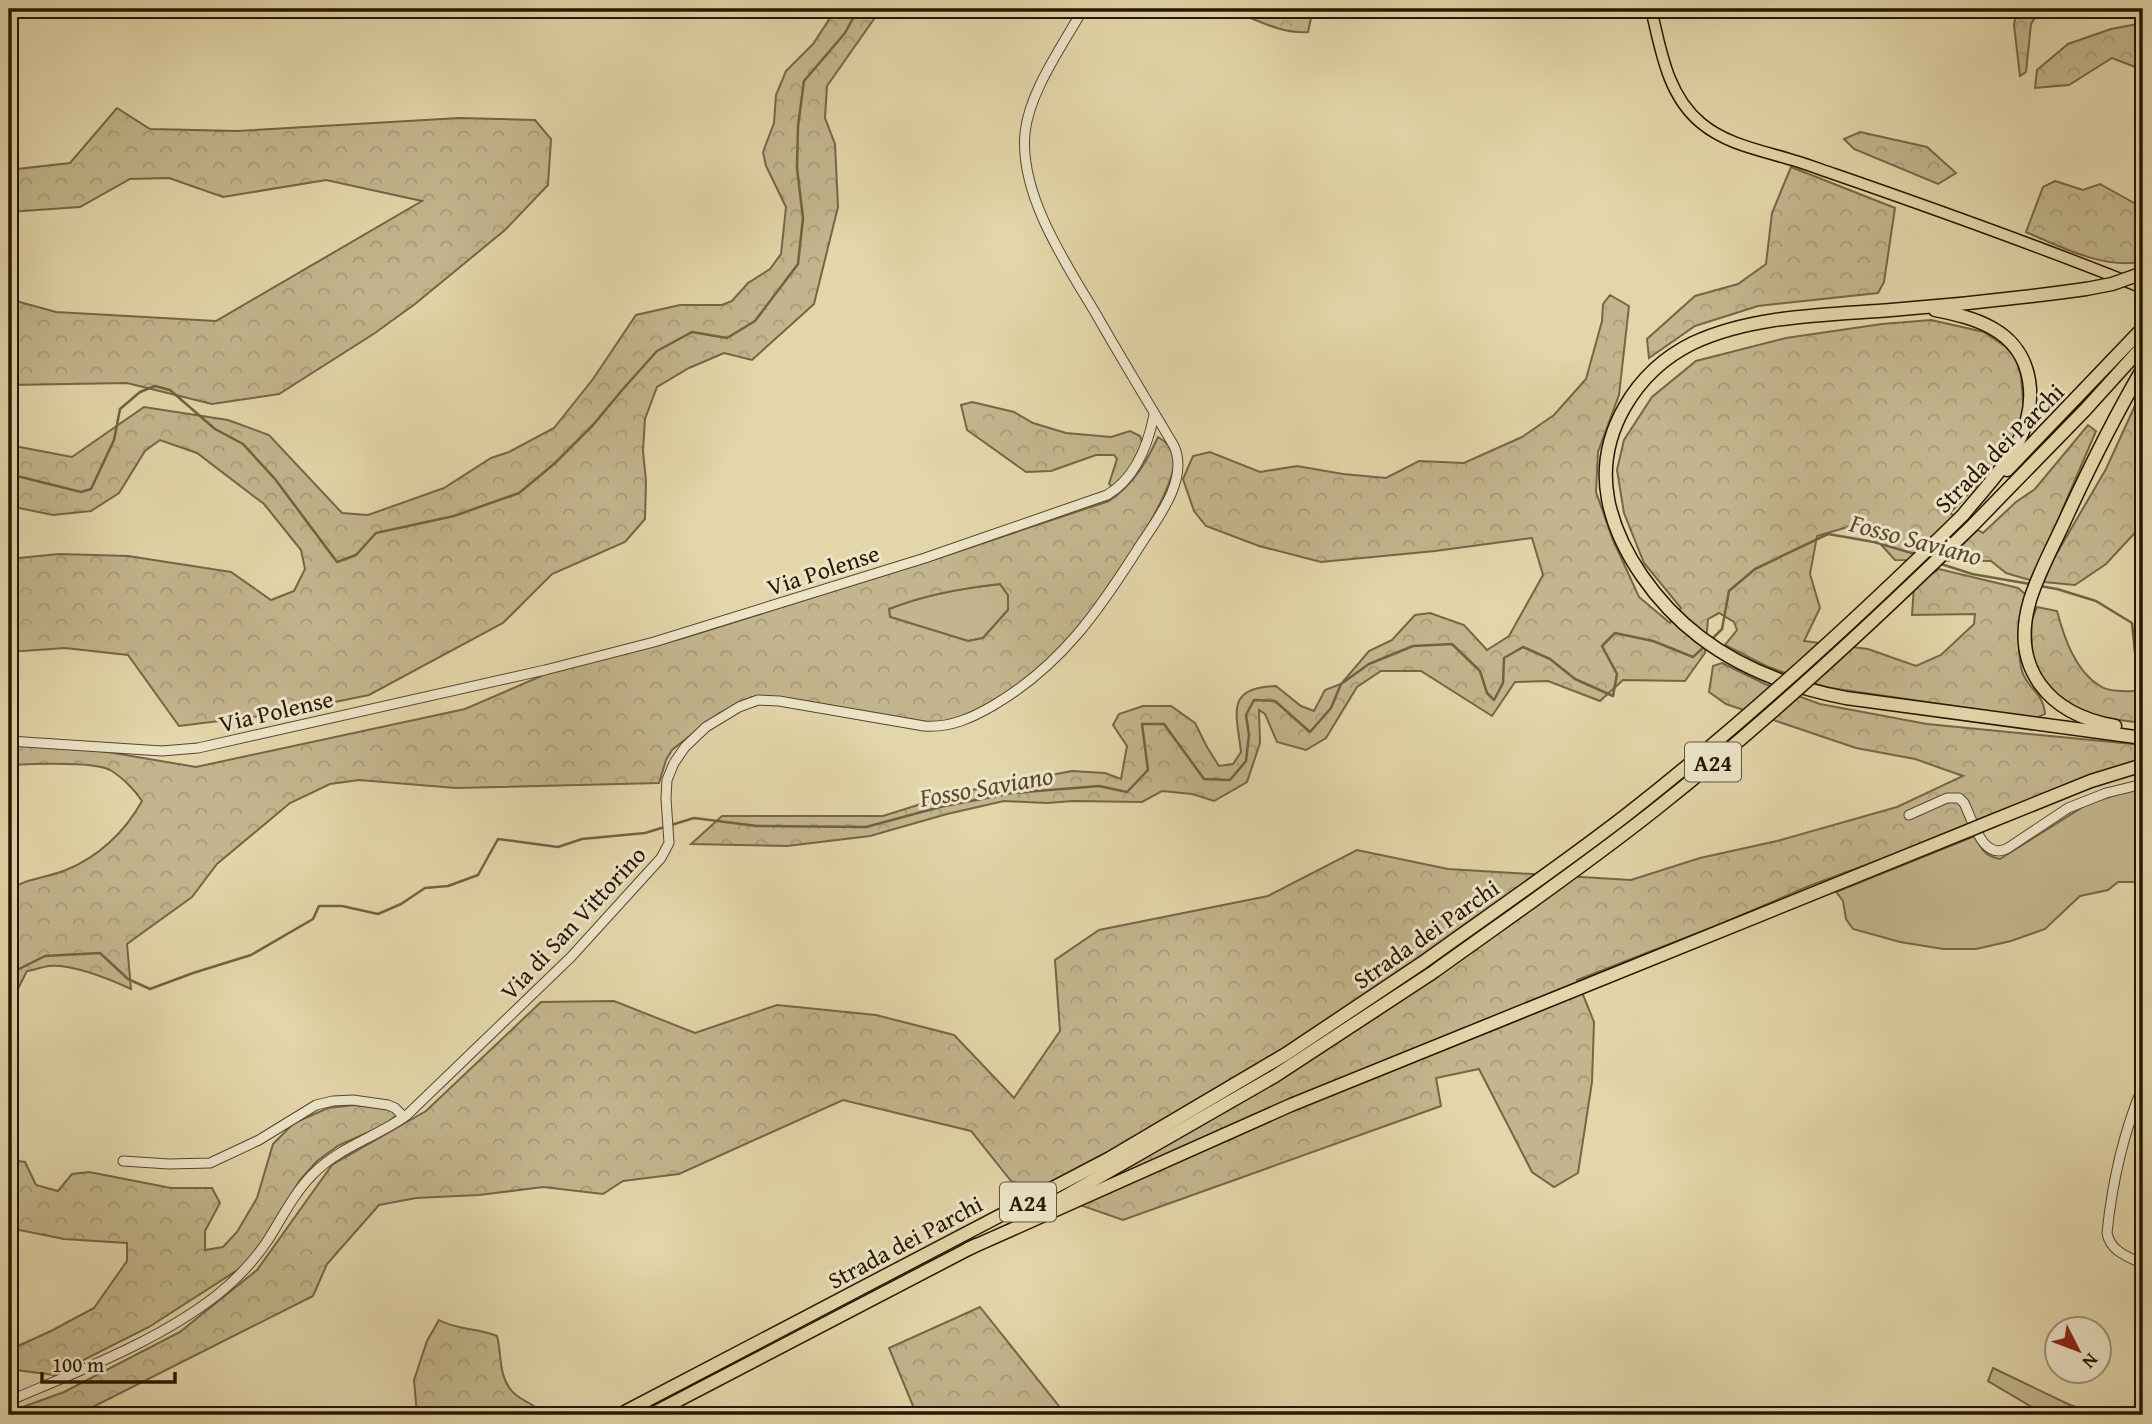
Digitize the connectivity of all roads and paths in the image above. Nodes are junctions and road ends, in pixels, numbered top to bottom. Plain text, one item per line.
1 (1083, 9) edge
2 (1651, 9) edge
3 (2143, 273) edge
4 (2143, 288) edge
5 (1925, 307) junction
6 (2143, 328) edge
7 (2143, 346) edge
8 (2143, 368) edge
9 (1154, 415) junction
10 (1962, 515) junction
11 (2143, 733) edge
12 (9, 741) edge
13 (2143, 765) edge
14 (2143, 784) edge
15 (1909, 815) dead end
16 (2143, 1086) edge
17 (404, 1117) junction
18 (122, 1161) dead end
19 (968, 1249) junction
20 (2143, 1264) edge
21 (9, 1401) edge
22 (619, 1415) edge
23 (650, 1415) edge

1 - 9 street
2 - 4 main road
3 - 5 highway, bridge
5 - 10 highway
5 - 11 highway
6 - 10 highway, Strada dei Parchi / A24
7 - 19 highway, Strada dei Parchi / A24, bridge
8 - 11 highway
9 - 12 street, Via Polense
9 - 17 street, Via di San Vittorino
10 - 22 highway, Strada dei Parchi / A24, bridge
13 - 19 highway
14 - 15 street
16 - 20 street
17 - 18 street
17 - 21 street, Via di San Vittorino
19 - 23 highway, Strada dei Parchi / A24

